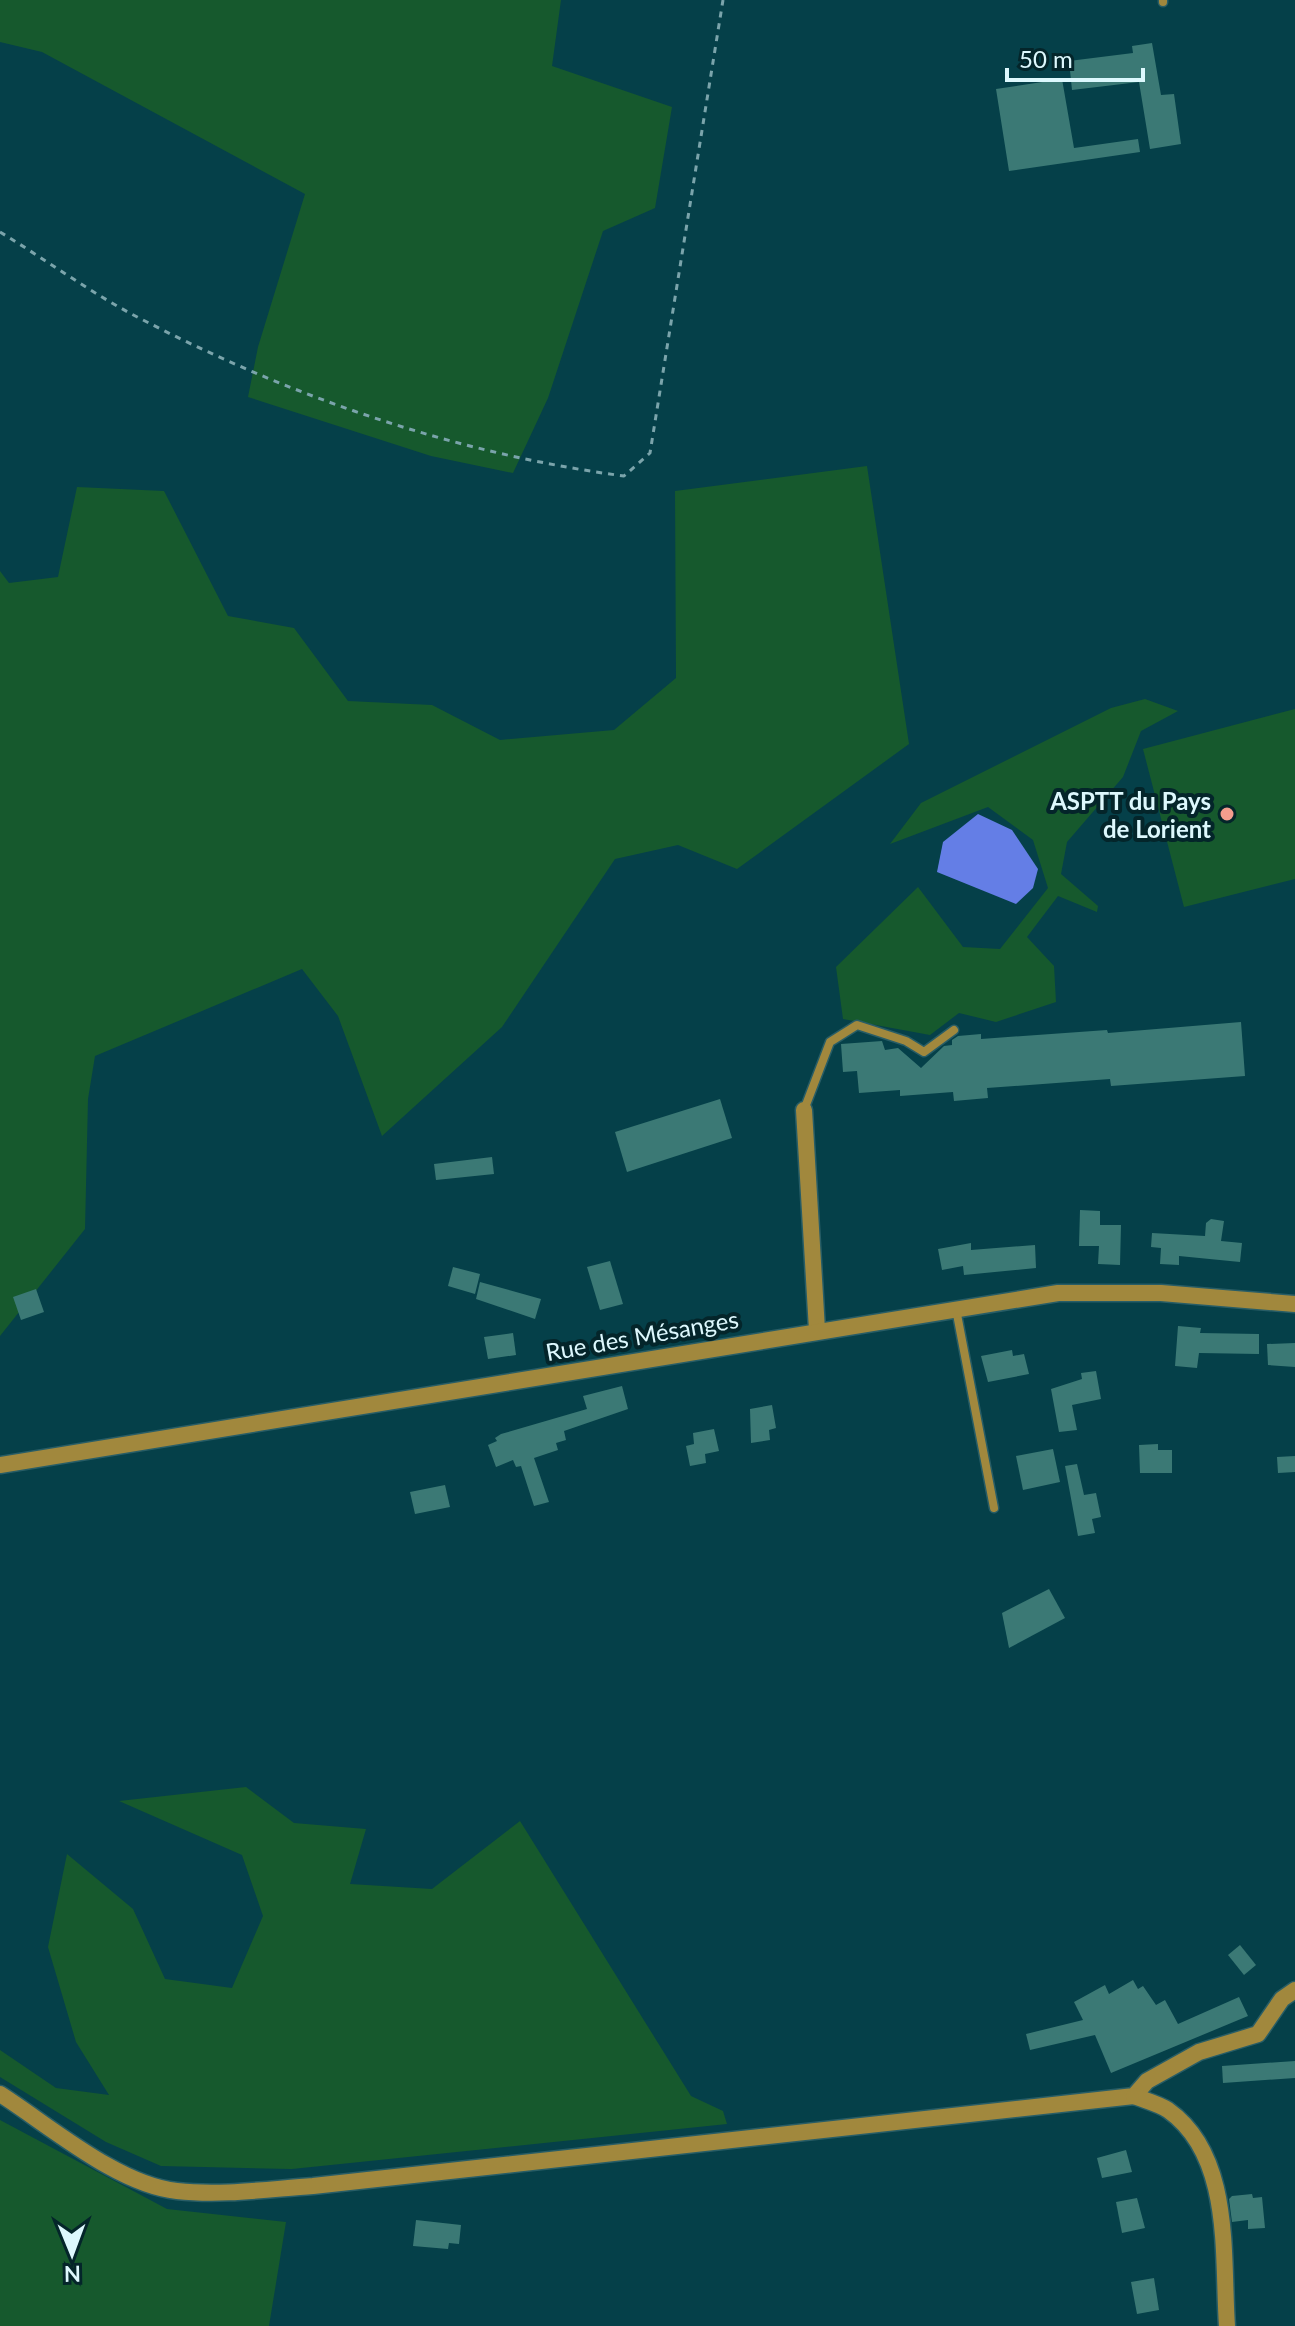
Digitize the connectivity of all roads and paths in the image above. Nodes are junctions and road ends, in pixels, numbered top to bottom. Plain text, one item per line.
1 (723, 0) edge
2 (0, 232) edge
3 (954, 1030) dead end
4 (804, 1110) joint
5 (1295, 1304) edge
6 (956, 1309) junction
7 (817, 1330) junction
8 (0, 1465) edge
9 (994, 1508) dead end
10 (1295, 1990) edge
11 (0, 2094) edge
12 (1134, 2096) junction
13 (1227, 2326) edge

1 - 2 path
3 - 4 lane
4 - 7 street
5 - 6 street, Rue des Mésanges
6 - 7 street, Rue des Mésanges
6 - 9 lane
7 - 8 street, Rue des Mésanges
10 - 12 street
11 - 12 street
12 - 13 street

